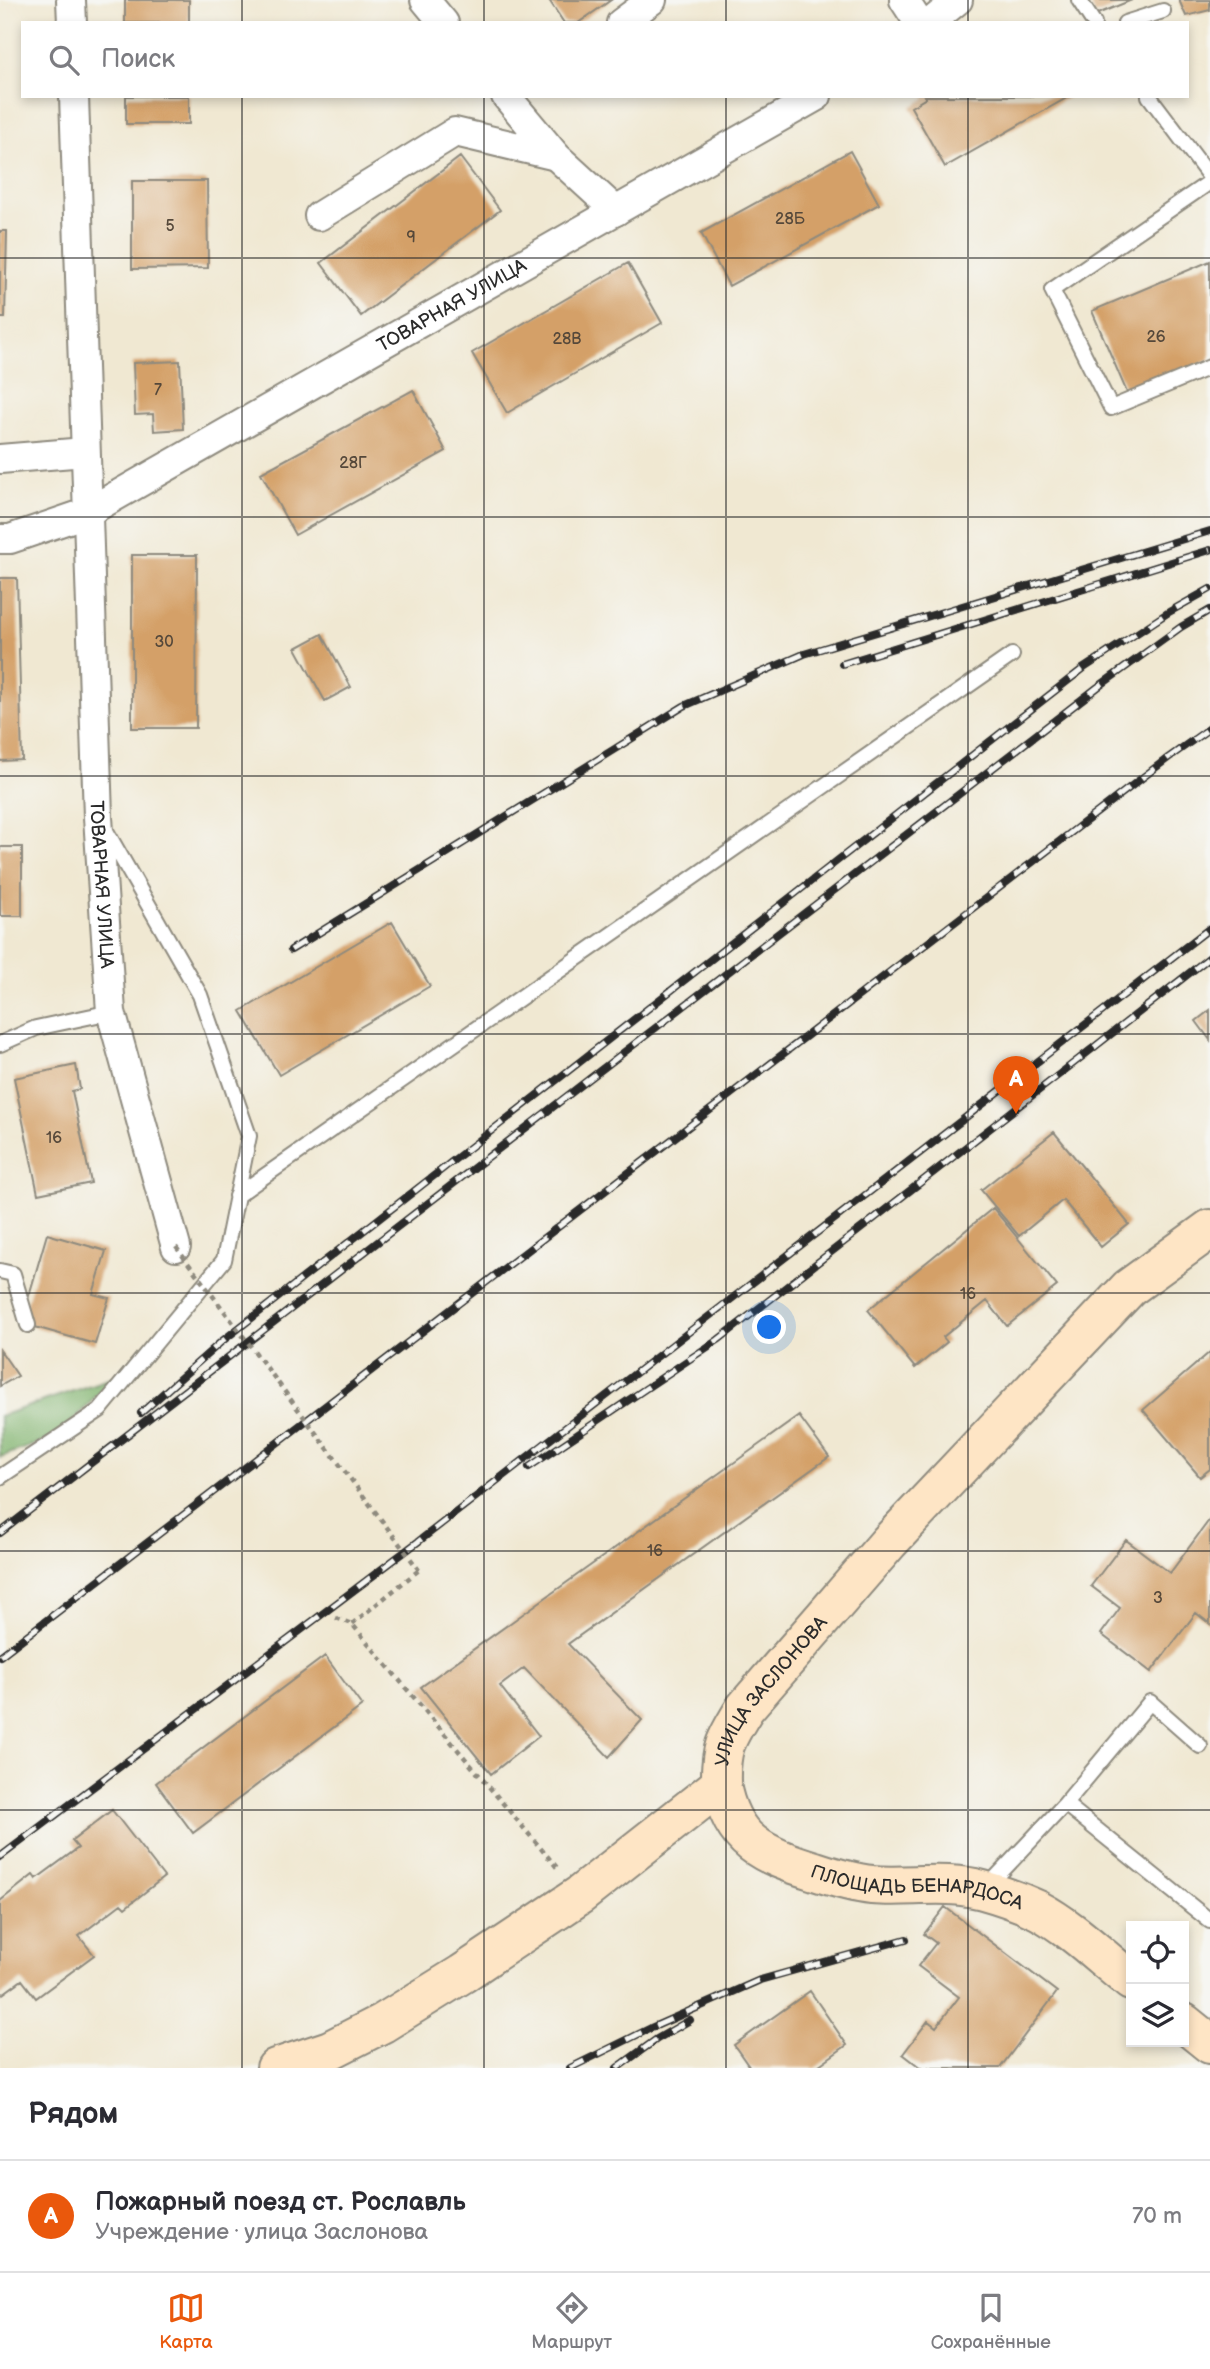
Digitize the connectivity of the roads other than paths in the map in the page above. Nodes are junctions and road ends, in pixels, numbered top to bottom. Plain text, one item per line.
1 (71, 0) edge
2 (425, 0) edge
3 (652, 0) edge
4 (904, 0) edge
5 (958, 0) edge
6 (1079, 0) edge
7 (1163, 11) dead end
8 (72, 21) edge
9 (442, 21) edge
10 (624, 21) edge
11 (918, 21) edge
12 (932, 21) edge
13 (1093, 21) edge
14 (1131, 21) edge
15 (74, 98) edge
16 (508, 98) edge
17 (814, 98) edge
18 (1151, 98) edge
19 (555, 156) junction
20 (1210, 177) edge
21 (1210, 182) edge
22 (616, 211) junction
23 (319, 216) dead end
24 (1210, 367) edge
25 (85, 452) junction
26 (0, 459) edge
27 (86, 513) junction
28 (0, 539) edge
29 (1012, 655) dead end
30 (98, 817) junction
31 (111, 1012) junction
32 (0, 1044) edge
33 (236, 1196) junction
34 (1210, 1229) edge
35 (176, 1247) road end
36 (0, 1271) edge
37 (28, 1325) dead end
38 (0, 1477) edge
39 (1200, 1746) dead end
40 (721, 1784) junction
41 (1065, 1804) junction
42 (984, 1890) junction
43 (1210, 1921) edge
44 (1126, 1977) edge
45 (1189, 2027) edge
46 (1210, 2044) edge
47 (276, 2068) edge

1 - 8 street
2 - 9 street
3 - 10 street
4 - 11 street
5 - 12 street
6 - 13 lane
7 - 14 lane
15 - 25 street, ТОВАРНАЯ УЛИЦА
16 - 19 street
17 - 22 street, ТОВАРНАЯ УЛИЦА
18 - 20 lane
19 - 22 street
19 - 23 street
21 - 24 lane
22 - 27 street, ТОВАРНАЯ УЛИЦА
25 - 26 street
25 - 27 street, ТОВАРНАЯ УЛИЦА
27 - 28 street, ТОВАРНАЯ УЛИЦА
27 - 30 street, ТОВАРНАЯ УЛИЦА
29 - 33 lane
30 - 31 street, ТОВАРНАЯ УЛИЦА
30 - 33 lane
31 - 32 lane
31 - 35 street, ТОВАРНАЯ УЛИЦА
33 - 38 lane
34 - 40 street, УЛИЦА ЗАСЛОНОВА
36 - 37 lane
39 - 41 lane
40 - 42 street, ПЛОЩАДЬ БЕНАРДОСА
40 - 47 street, УЛИЦА ЗАСЛОНОВА
41 - 42 lane
41 - 43 lane
42 - 44 street, ПЛОЩАДЬ БЕНАРДОСА
45 - 46 street

